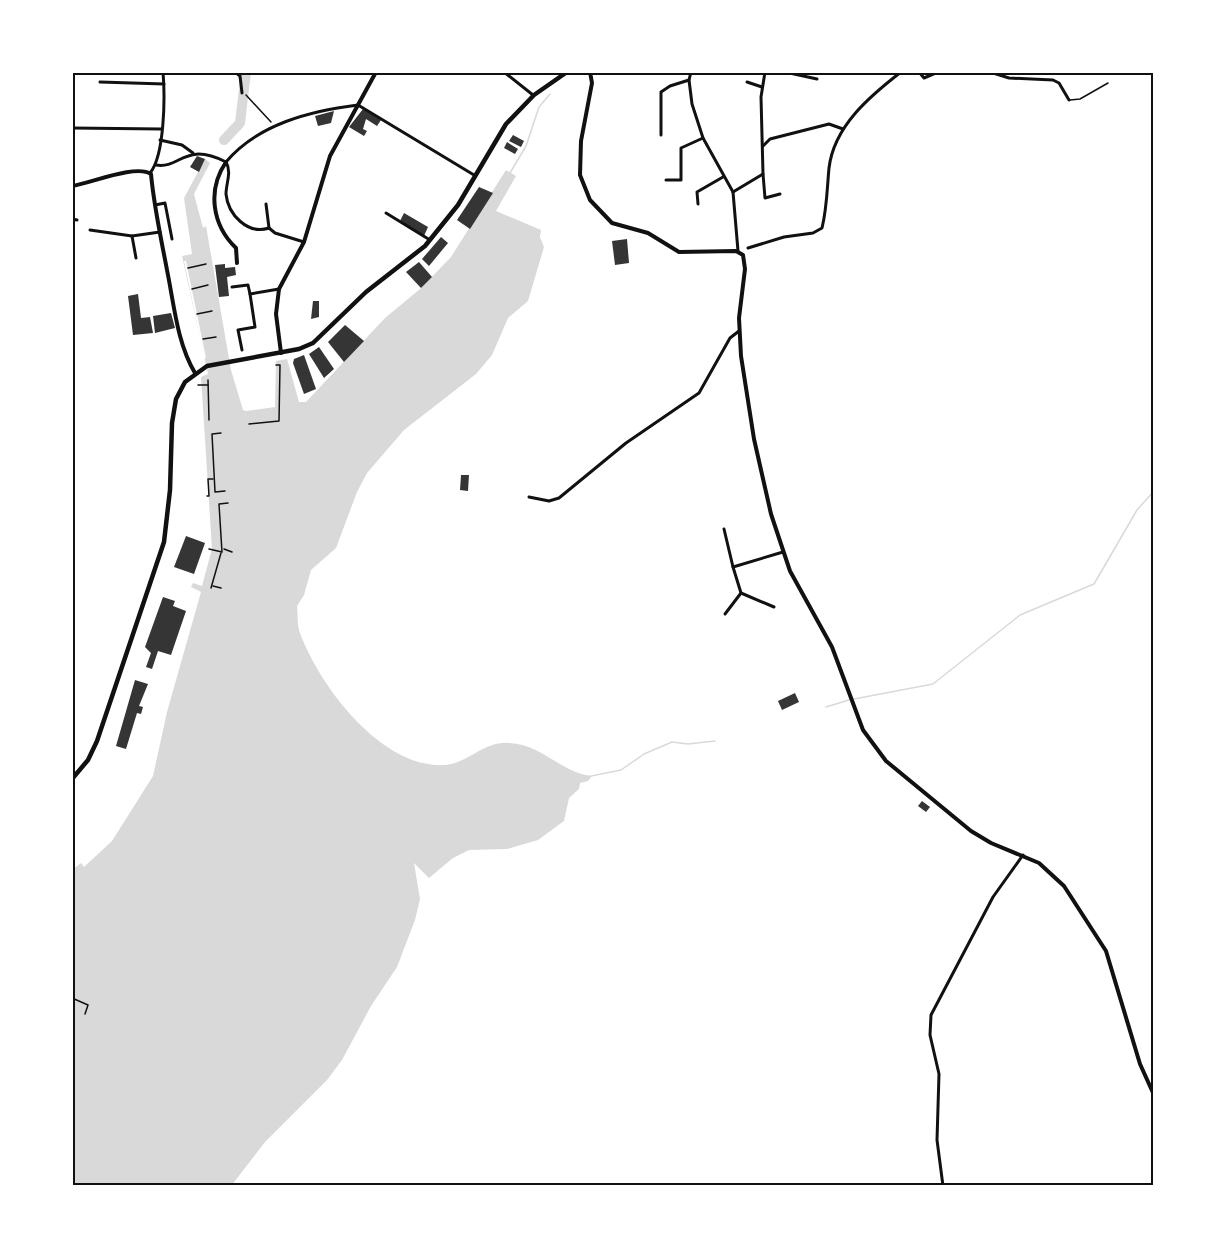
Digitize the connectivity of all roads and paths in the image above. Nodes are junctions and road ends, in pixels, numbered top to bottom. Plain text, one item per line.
1 (163, 72) edge
2 (235, 72) edge
3 (374, 72) edge
4 (504, 72) edge
5 (567, 72) edge
6 (590, 72) edge
7 (691, 72) edge
8 (765, 72) edge
9 (785, 72) edge
10 (901, 72) edge
11 (919, 72) edge
12 (938, 72) edge
13 (990, 72) edge
14 (817, 79) dead end
15 (689, 80) junction
16 (100, 82) dead end
17 (747, 82) dead end
18 (1108, 83) dead end
19 (164, 84) junction
20 (762, 87) junction
21 (244, 94) joint
22 (534, 95) junction
23 (1069, 100) joint
24 (358, 105) junction
25 (273, 126) junction
26 (72, 128) edge
27 (161, 129) junction
28 (843, 129) junction
29 (661, 135) dead end
30 (703, 138) junction
31 (160, 140) junction
32 (763, 146) junction
33 (193, 153) junction
34 (226, 162) junction
35 (156, 165) junction
36 (150, 173) junction
37 (763, 174) junction
38 (474, 176) junction
39 (723, 177) junction
40 (666, 180) dead end
41 (72, 186) edge
42 (733, 192) junction
43 (780, 194) dead end
44 (266, 204) dead end
45 (698, 204) dead end
46 (153, 206) junction
47 (386, 213) dead end
48 (72, 219) edge
49 (77, 220) dead end
50 (269, 228) junction
51 (90, 230) dead end
52 (160, 232) junction
53 (132, 236) junction
54 (172, 239) dead end
55 (430, 240) junction
56 (304, 242) junction
57 (748, 248) dead end
58 (738, 251) junction
59 (136, 258) dead end
60 (237, 263) dead end
61 (206, 264) dead end
62 (188, 268) dead end
63 (208, 285) dead end
64 (232, 286) dead end
65 (192, 289) dead end
66 (279, 289) junction
67 (250, 294) junction
68 (212, 311) dead end
69 (197, 314) dead end
70 (739, 331) junction
71 (216, 337) dead end
72 (203, 339) dead end
73 (242, 350) dead end
74 (281, 353) junction
75 (276, 364) dead end
76 (195, 373) junction
77 (208, 380) dead end
78 (208, 385) junction
79 (198, 386) dead end
80 (209, 420) dead end
81 (249, 423) dead end
82 (221, 433) dead end
83 (214, 479) junction
84 (225, 491) dead end
85 (207, 496) dead end
86 (529, 497) dead end
87 (228, 503) dead end
88 (724, 529) dead end
89 (209, 549) dead end
90 (223, 549) junction
91 (222, 552) junction
92 (232, 552) dead end
93 (783, 552) junction
94 (733, 567) junction
95 (221, 588) dead end
96 (741, 593) junction
97 (774, 607) dead end
98 (725, 614) dead end
99 (72, 779) edge
100 (1023, 854) junction
101 (72, 998) edge
102 (85, 1014) dead end
103 (1154, 1095) edge
104 (943, 1186) edge

1 - 19 street
2 - 21 street
3 - 24 street
4 - 22 street
5 - 22 main road
6 - 58 street
7 - 15 street
8 - 20 street
9 - 14 street
10 - 28 street
11 - 12 street
13 - 23 street
15 - 29 street
15 - 30 street
16 - 19 street
17 - 20 street
18 - 23 lane
19 - 27 street
20 - 32 street
21 - 25 path
22 - 38 main road
24 - 25 street
24 - 38 street
24 - 56 street
25 - 34 street
26 - 27 street
27 - 31 street
28 - 32 street
28 - 57 street
30 - 39 street
30 - 40 street
31 - 33 street
31 - 35 street
32 - 37 street
33 - 34 street
33 - 35 street
34 - 50 street
34 - 60 street
35 - 36 street
36 - 41 street
36 - 46 street
37 - 42 street
37 - 43 street
38 - 55 main road
39 - 42 street
39 - 45 street
42 - 58 street
44 - 50 street
46 - 52 street
46 - 54 street
47 - 55 street
48 - 49 street
50 - 56 street
51 - 53 street
52 - 53 street
52 - 76 street
53 - 59 street
55 - 74 main road
56 - 66 street
58 - 70 street
61 - 62 path
63 - 65 path
64 - 67 street
66 - 67 street
66 - 74 street
67 - 73 street
68 - 69 path
70 - 86 street
70 - 93 street
71 - 72 path
74 - 76 main road
75 - 81 path
76 - 99 main road
77 - 78 path
78 - 79 path
78 - 80 path
82 - 83 path
83 - 84 path
83 - 85 path
87 - 90 path
88 - 94 street
89 - 91 path
90 - 91 path
90 - 92 path
91 - 95 path
93 - 94 street
93 - 100 street
94 - 96 street
96 - 97 street
96 - 98 street
100 - 103 street
100 - 104 street
101 - 102 path

